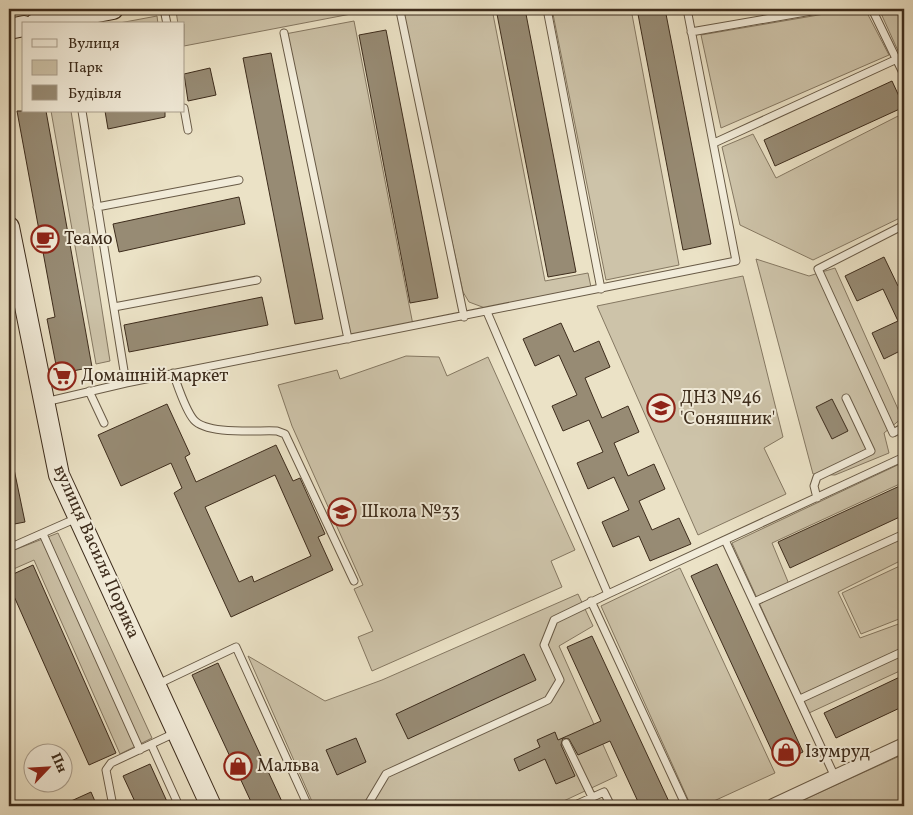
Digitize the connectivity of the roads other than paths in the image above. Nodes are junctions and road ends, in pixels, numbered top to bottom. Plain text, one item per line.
1 (113, 9) edge
2 (164, 9) edge
3 (547, 9) edge
4 (687, 9) edge
5 (823, 9) edge
6 (872, 9) edge
7 (400, 11) dead end
8 (45, 22) edge
9 (167, 22) edge
10 (22, 26) edge
11 (9, 29) edge
12 (691, 32) junction
13 (284, 33) dead end
14 (897, 60) junction
15 (904, 75) edge
16 (82, 112) edge
17 (185, 112) edge
18 (188, 130) dead end
19 (714, 143) junction
20 (239, 180) dead end
21 (97, 207) junction
22 (904, 225) edge
23 (9, 227) edge
24 (257, 280) dead end
25 (601, 289) junction
26 (114, 307) junction
27 (487, 312) junction
28 (464, 317) junction
29 (348, 339) junction
30 (173, 374) junction
31 (126, 383) junction
32 (89, 391) junction
33 (846, 398) dead end
34 (42, 402) junction
35 (104, 422) dead end
36 (904, 428) edge
37 (904, 456) edge
38 (817, 498) junction
39 (78, 518) junction
40 (43, 534) junction
41 (904, 534) edge
42 (725, 540) junction
43 (9, 548) edge
44 (354, 581) dead end
45 (608, 594) junction
46 (590, 601) junction
47 (754, 602) junction
48 (904, 651) edge
49 (155, 685) junction
50 (800, 699) junction
51 (177, 732) junction
52 (566, 743) dead end
53 (151, 744) junction
54 (904, 745) edge
55 (140, 750) junction
56 (835, 777) junction
57 (592, 797) junction
58 (113, 806) edge
59 (179, 806) edge
60 (211, 806) edge
61 (308, 806) edge
62 (367, 806) edge
63 (573, 806) edge
64 (611, 806) edge
65 (686, 806) edge
66 (773, 806) edge

1 - 8 street
2 - 9 lane
3 - 25 lane
4 - 12 lane
5 - 12 lane
6 - 14 lane
7 - 28 lane
10 - 11 street
12 - 19 lane
13 - 29 lane
14 - 15 lane
14 - 19 lane
16 - 21 lane
17 - 18 lane
19 - 25 lane
20 - 21 lane
21 - 26 lane
22 - 36 lane
23 - 34 street, вулиця Василя Порика
24 - 26 lane
25 - 27 lane
26 - 31 lane
27 - 28 lane
27 - 45 lane
28 - 29 lane
29 - 30 lane
30 - 31 lane
30 - 44 lane
31 - 32 lane
32 - 34 lane
32 - 35 lane
33 - 38 lane
34 - 39 street, вулиця Василя Порика
37 - 38 lane
38 - 42 lane
39 - 40 lane
39 - 49 street, вулиця Василя Порика
40 - 43 lane
40 - 55 lane
41 - 47 lane
42 - 45 lane
42 - 47 lane
45 - 46 lane
46 - 62 lane
46 - 65 lane
47 - 50 lane
48 - 50 lane
49 - 51 street, вулиця Василя Порика
49 - 61 lane
50 - 56 lane
51 - 53 lane
51 - 60 street, вулиця Василя Порика
52 - 57 lane
53 - 55 lane
53 - 59 lane
54 - 56 street
55 - 58 lane
56 - 66 street
57 - 63 lane
57 - 64 lane

